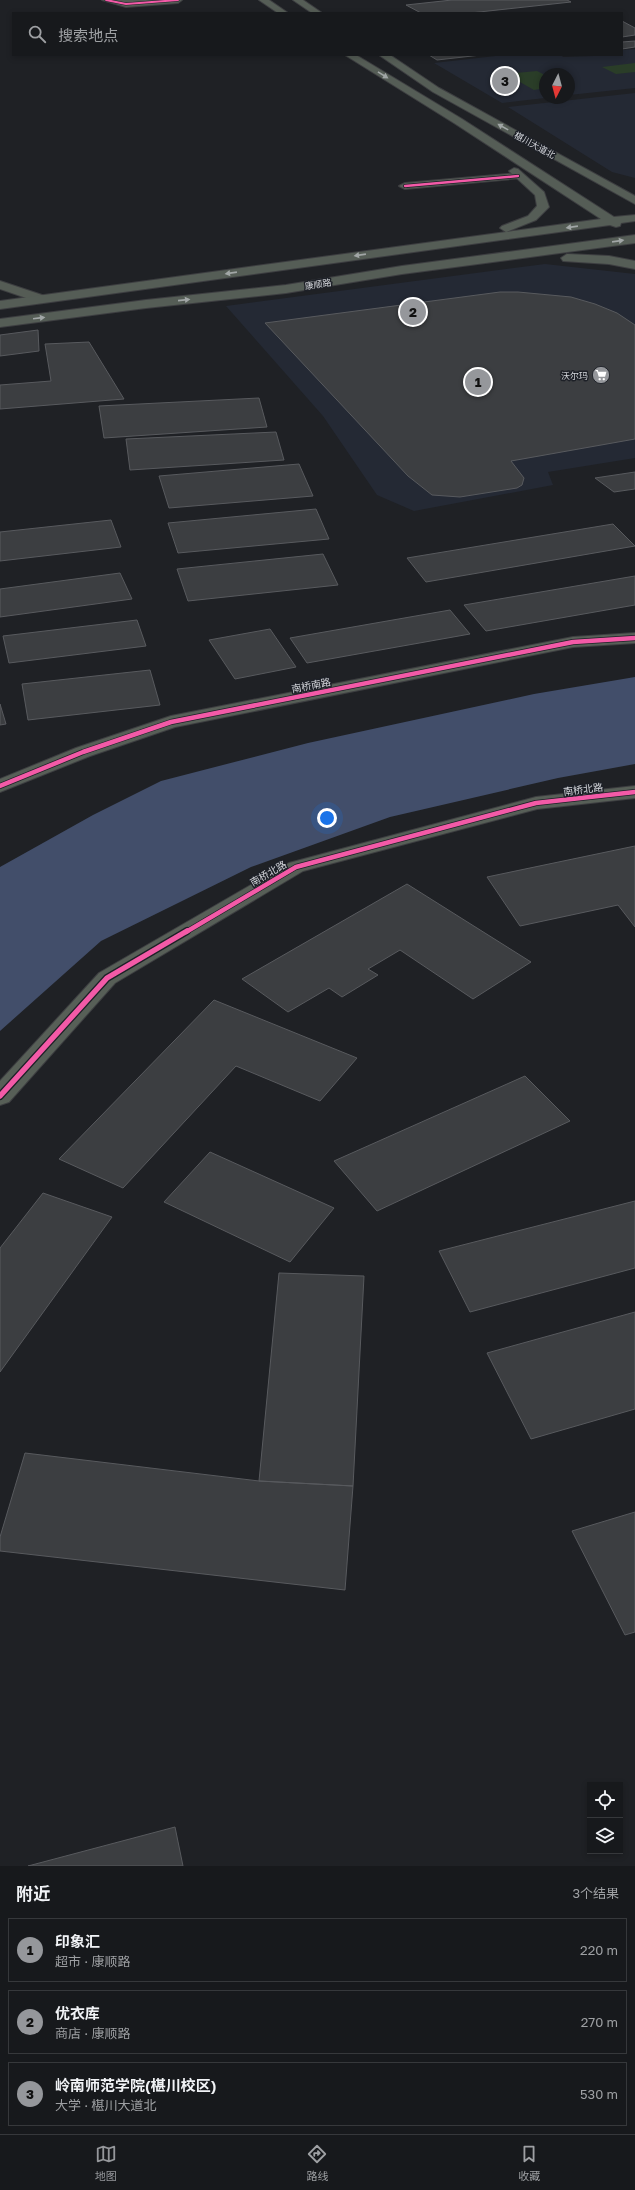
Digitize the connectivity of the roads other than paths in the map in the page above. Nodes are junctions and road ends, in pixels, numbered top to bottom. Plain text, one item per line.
1 (106, 0) edge
2 (178, 0) edge
3 (263, 0) edge
4 (297, 0) edge
5 (282, 12) edge
6 (316, 12) edge
7 (352, 56) edge
8 (385, 56) edge
9 (534, 145) junction
10 (496, 146) junction
11 (518, 176) junction
12 (629, 185) dead end
13 (405, 186) dead end
14 (635, 201) edge
15 (635, 218) edge
16 (611, 221) junction
17 (635, 234) edge
18 (635, 239) edge
19 (378, 253) junction
20 (635, 265) edge
21 (0, 285) edge
22 (286, 289) junction
23 (41, 299) junction
24 (0, 305) edge
25 (0, 323) edge
26 (635, 638) edge
27 (0, 786) edge
28 (635, 792) edge
29 (0, 1096) edge

1 - 2 street
3 - 5 main road
4 - 6 main road
7 -> 10 main road
9 -> 8 main road, 椹川大道北
9 - 12 main road
9 - 14 main road, 椹川大道北
10 - 11 main road
10 - 16 main road
11 - 13 street
11 - 19 main road
15 - 16 main road
16 - 17 main road
16 -> 19 main road
22 -> 18 main road, 康顺路
19 -> 23 main road
20 - 22 main road
21 - 23 street
25 -> 22 main road, 康顺路
23 - 24 main road
26 - 27 street, 南桥南路
28 - 29 street, 南桥北路

